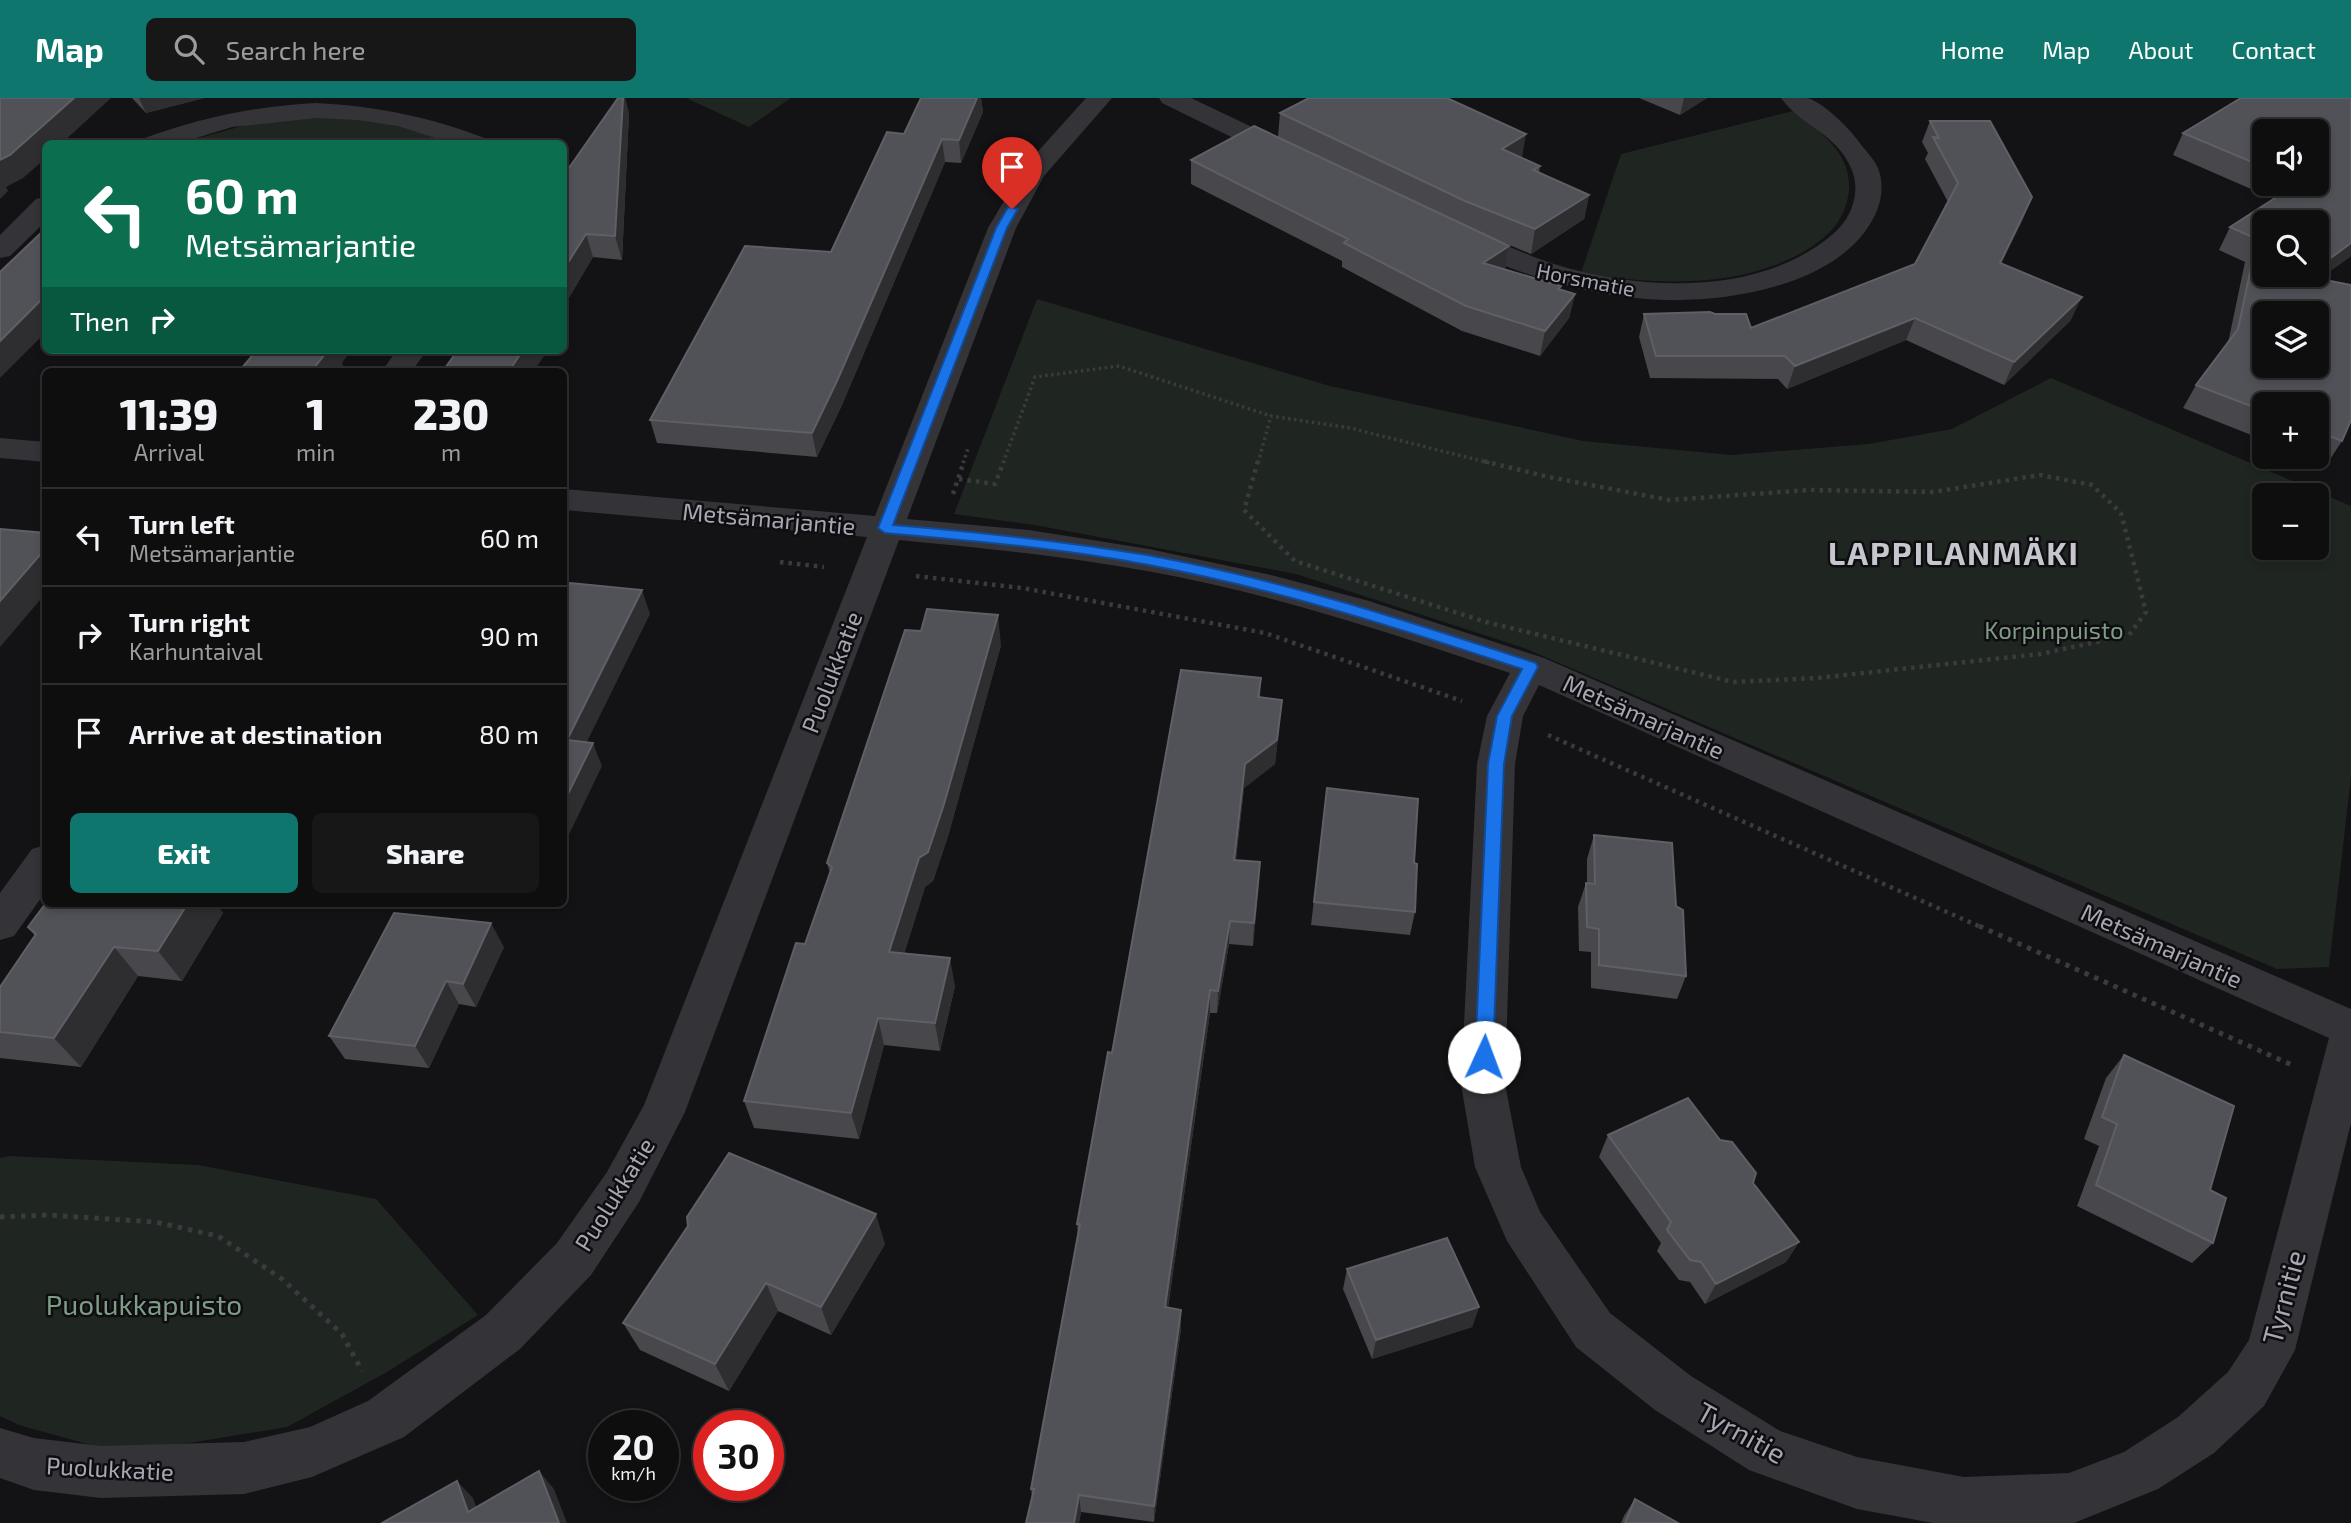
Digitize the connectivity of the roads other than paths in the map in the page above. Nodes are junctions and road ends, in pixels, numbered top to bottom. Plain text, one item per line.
1 (1100, 98) edge
2 (1171, 98) edge
3 (1793, 98) edge
4 (163, 140) edge
5 (471, 140) edge
6 (1309, 164) edge
7 (42, 209) edge
8 (1433, 225) edge
9 (0, 250) edge
10 (0, 448) edge
11 (42, 452) edge
12 (567, 499) edge
13 (885, 528) junction
14 (1531, 667) junction
15 (42, 866) edge
16 (0, 924) edge
17 (2351, 1028) edge
18 (2351, 1035) edge
19 (0, 1453) edge

1 - 13 street, Puolukkatie
2 - 6 street
3 - 8 street, Horsmatie
4 - 5 street
7 - 9 street
10 - 11 street
12 - 13 street, Metsämarjantie
13 - 14 street, Metsämarjantie
13 - 19 street, Puolukkatie
14 - 17 street, Metsämarjantie
14 - 18 street, Tyrnitie
15 - 16 street

